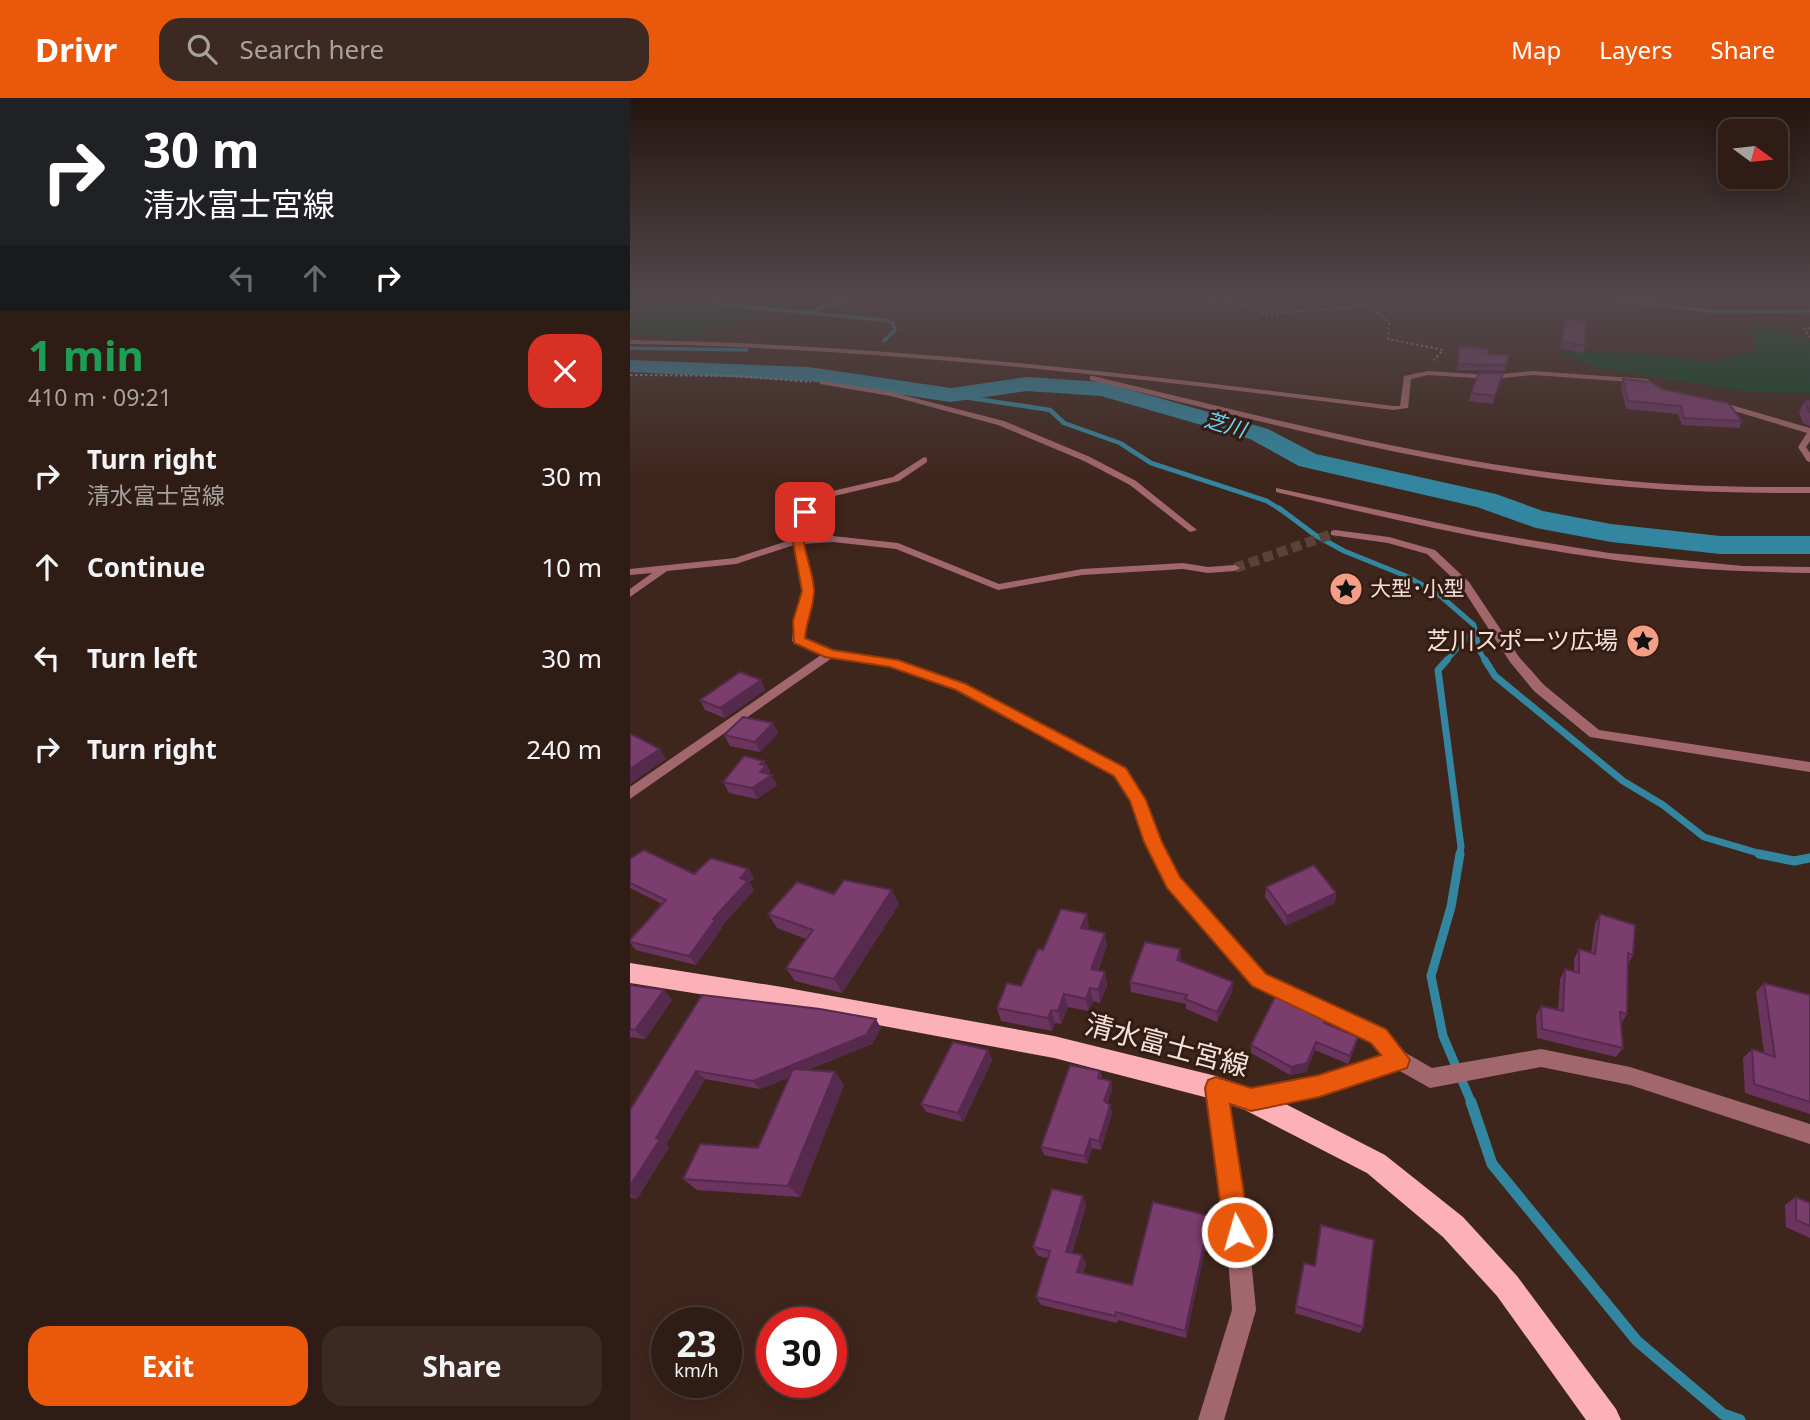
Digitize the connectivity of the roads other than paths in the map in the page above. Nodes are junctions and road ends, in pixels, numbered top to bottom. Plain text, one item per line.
1 (969, 358) edge
2 (1051, 368) junction
3 (822, 383) road end
4 (1670, 393) edge
5 (1701, 399) edge
6 (1810, 432) edge
7 (1810, 459) edge
8 (924, 460) dead end
9 (1279, 490) dead end
10 (1810, 490) edge
11 (1193, 530) dead end
12 (1335, 533) tunnel mouth
13 (797, 541) junction
14 (1235, 568) tunnel mouth
15 (663, 570) junction
16 (1810, 570) edge
17 (630, 572) edge
18 (630, 594) edge
19 (830, 654) junction
20 (1810, 767) edge
21 (630, 794) edge
22 (630, 973) edge
23 (1399, 1060) junction
24 (1216, 1088) junction
25 (1251, 1100) junction
26 (1810, 1134) edge
27 (1210, 1420) edge
28 (1605, 1420) edge

1 - 2 street
2 - 4 street
2 - 10 street
3 - 11 lane
5 - 6 street
6 - 7 street
8 - 13 street
9 - 16 lane
12 - 20 street
13 - 14 street
13 - 15 street
13 - 19 street
15 - 17 street
15 - 18 street
19 - 21 street
19 - 23 street
22 - 24 main road, 清水富士宮線
23 - 25 street
23 - 26 street
24 - 25 main road, 清水富士宮線
24 - 27 street
25 - 28 main road, 清水富士宮線

